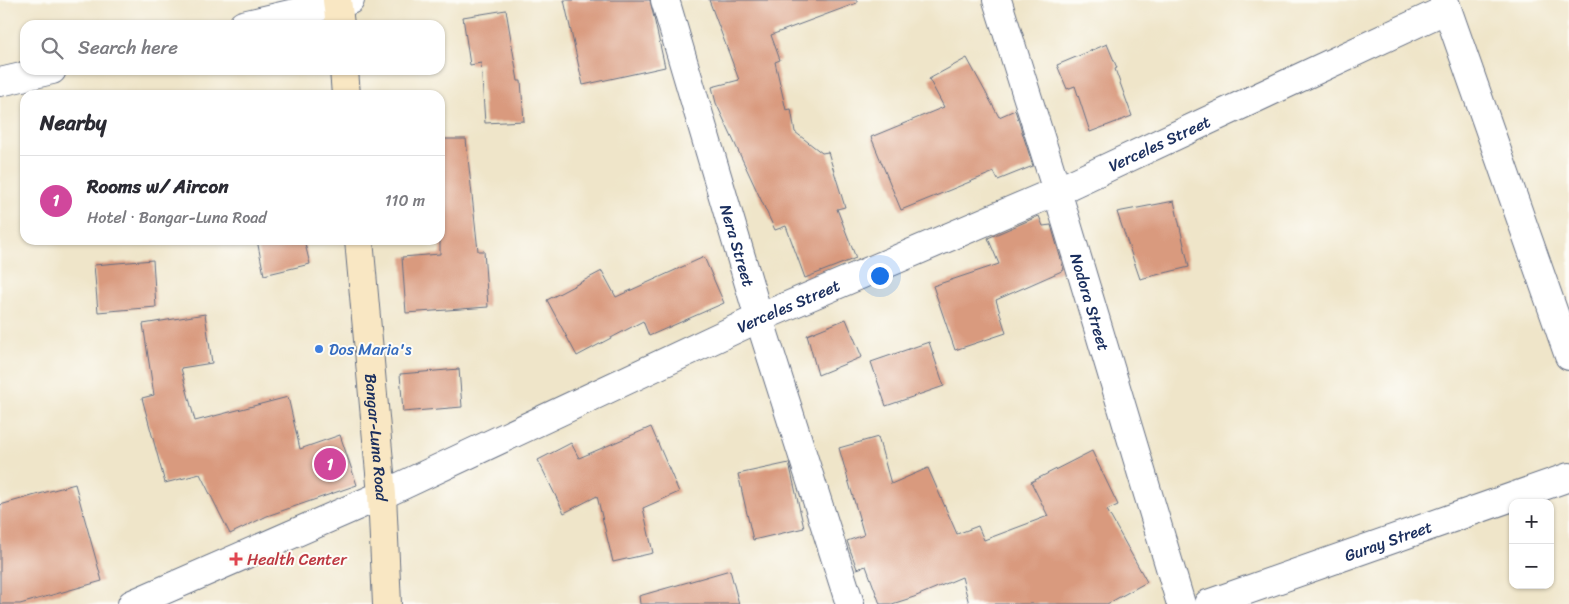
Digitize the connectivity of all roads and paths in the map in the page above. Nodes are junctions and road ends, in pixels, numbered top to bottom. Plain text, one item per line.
1 (665, 0) edge
2 (997, 0) edge
3 (1446, 4) edge
4 (341, 7) edge
5 (270, 20) edge
6 (30, 75) edge
7 (344, 75) edge
8 (0, 82) edge
9 (346, 90) edge
10 (1057, 190) junction
11 (359, 245) edge
12 (759, 318) junction
13 (1569, 356) edge
14 (1569, 478) edge
15 (382, 495) junction
16 (132, 604) edge
17 (387, 604) edge
18 (850, 604) edge
19 (1181, 604) edge
20 (1208, 604) edge

1 - 12 street, Nera Street
2 - 10 street, Nodora Street
3 - 10 street, Verceles Street
3 - 13 street
4 - 5 street
6 - 8 street
7 - 9 main road
10 - 12 street, Verceles Street
10 - 19 street, Nodora Street
11 - 15 main road, Bangar-Luna Road
12 - 15 street, Verceles Street
12 - 18 street, Nera Street
14 - 20 street, Guray Street
15 - 16 street, Verceles Street
15 - 17 main road, Bangar-Luna Road

